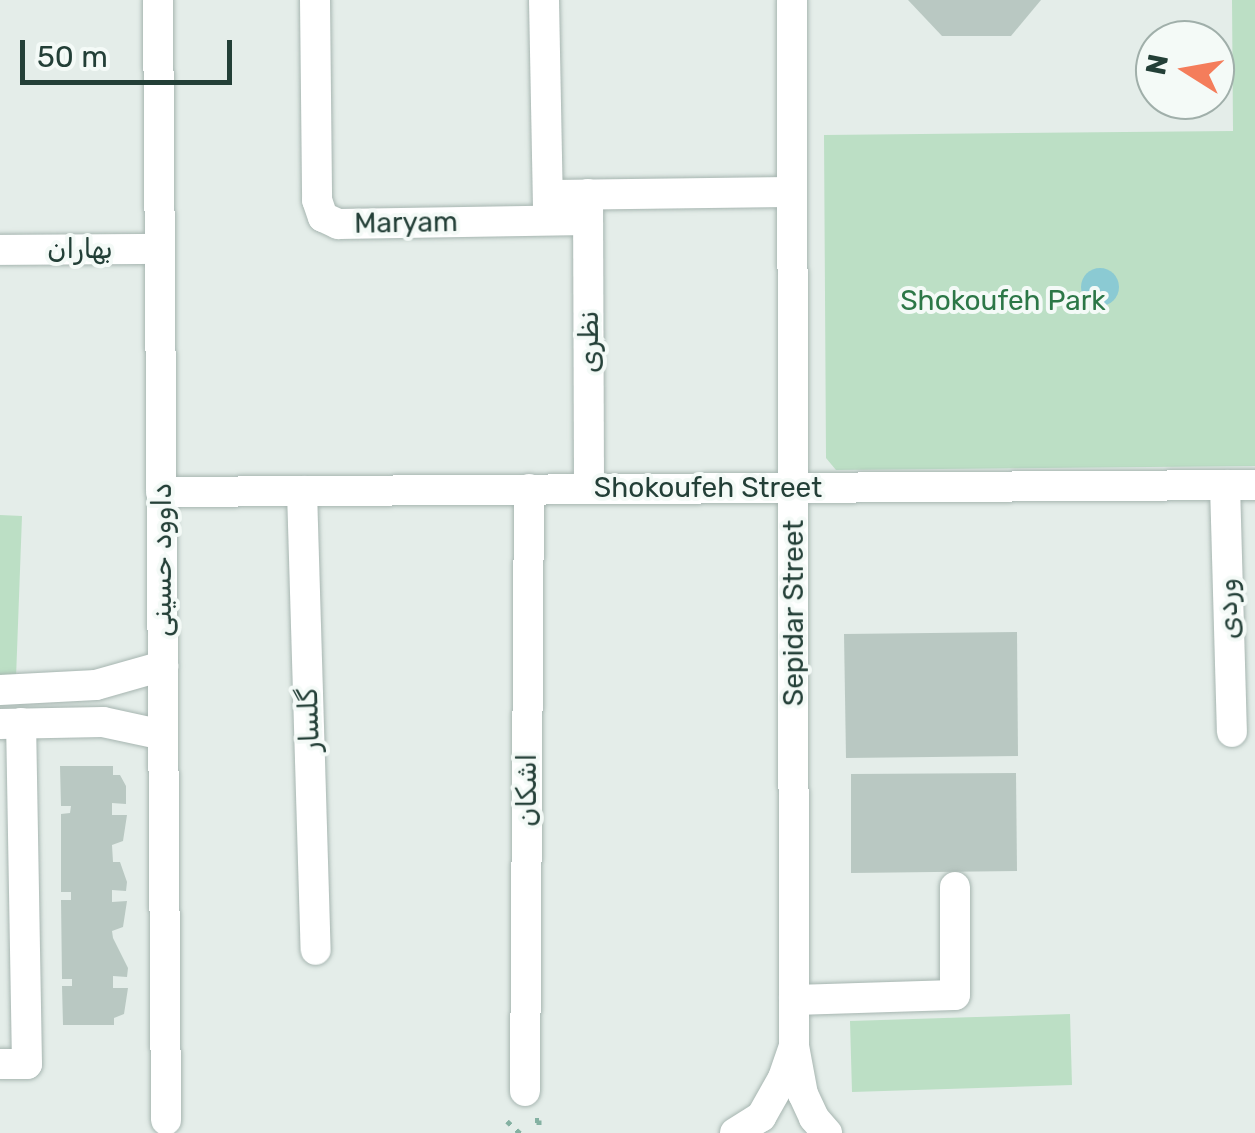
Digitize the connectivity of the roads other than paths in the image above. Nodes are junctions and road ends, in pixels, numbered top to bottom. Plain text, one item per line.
1 (158, 0) edge
2 (315, 0) edge
3 (544, 0) edge
4 (792, 0) edge
5 (792, 192) junction
6 (588, 207) junction
7 (548, 208) junction
8 (160, 249) junction
9 (0, 250) edge
10 (1240, 485) edge
11 (793, 488) junction
12 (529, 489) junction
13 (589, 489) junction
14 (302, 491) junction
15 (162, 492) junction
16 (163, 666) junction
17 (0, 690) edge
18 (11, 724) edge
19 (1232, 732) dead end
20 (164, 735) junction
21 (955, 887) dead end
22 (316, 950) dead end
23 (794, 1000) junction
24 (794, 1046) junction
25 (0, 1064) edge
26 (526, 1091) dead end
27 (166, 1120) dead end
28 (734, 1133) edge
29 (827, 1133) edge

1 - 8 street, داوود حسینی
2 - 7 street, Maryam
3 - 7 street
4 - 5 street, Sepidar Street
5 - 6 street
5 - 11 street, Sepidar Street
6 - 7 street
6 - 13 street, نظری
8 - 9 street, بهاران
8 - 15 street, داوود حسینی
10 - 11 street, Shokoufeh Street
10 - 19 street, وردی
11 - 13 street, Shokoufeh Street
11 - 23 street, Sepidar Street
12 - 13 street, Shokoufeh Street
12 - 14 street, Shokoufeh Street
12 - 26 street, اشکان
14 - 15 street, Shokoufeh Street
14 - 22 street, گلسار
15 - 16 street, داوود حسینی
16 - 17 street
16 - 20 street, داوود حسینی
18 - 20 street
18 - 25 street
20 - 27 street, داوود حسینی
21 - 23 street
23 - 24 street, Sepidar Street
24 - 28 street
24 - 29 street

